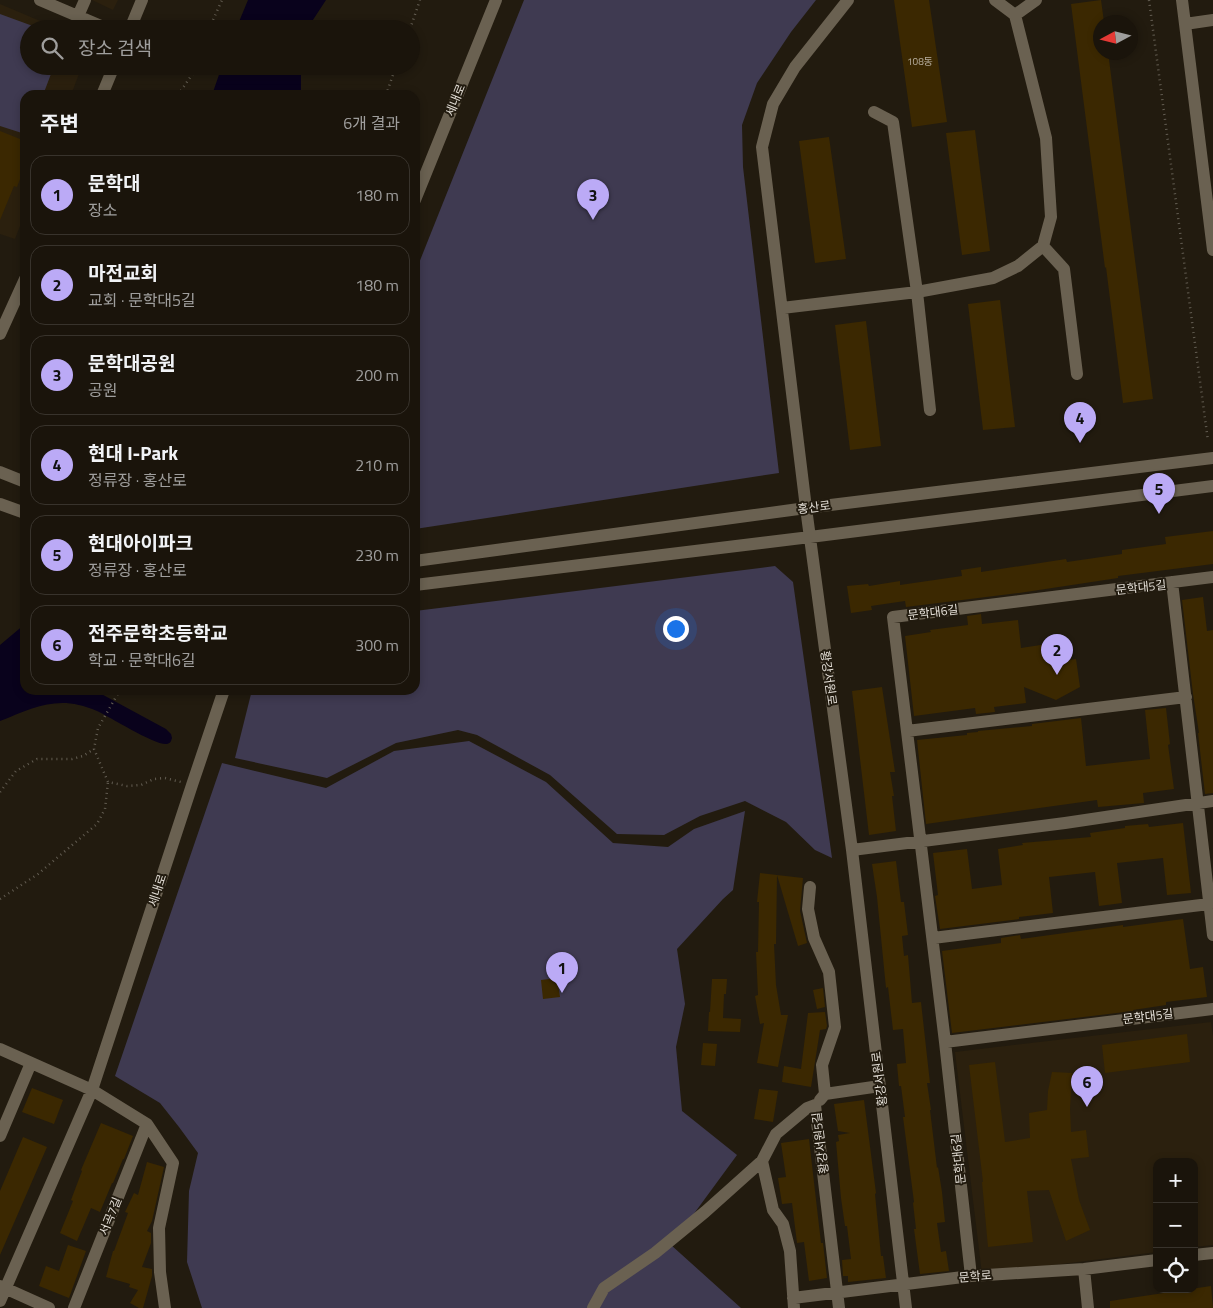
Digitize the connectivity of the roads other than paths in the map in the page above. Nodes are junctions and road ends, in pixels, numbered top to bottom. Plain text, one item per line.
1 (40, 0) edge
2 (85, 0) edge
3 (142, 0) edge
4 (496, 0) edge
5 (848, 0) edge
6 (995, 0) edge
7 (1036, 0) edge
8 (1182, 0) edge
9 (1015, 15) junction
10 (78, 16) junction
11 (87, 20) edge
12 (134, 20) edge
13 (1213, 20) edge
14 (1185, 24) junction
15 (110, 75) edge
16 (104, 90) edge
17 (874, 112) dead end
18 (420, 188) edge
19 (1042, 246) junction
20 (1213, 250) edge
21 (20, 290) edge
22 (917, 292) junction
23 (782, 308) junction
24 (0, 334) edge
25 (1077, 374) dead end
26 (930, 410) dead end
27 (1213, 458) edge
28 (0, 472) edge
29 (20, 480) edge
30 (1213, 486) edge
31 (0, 504) edge
32 (806, 508) junction
33 (20, 512) edge
34 (810, 537) junction
35 (420, 560) edge
36 (1213, 577) edge
37 (1172, 582) junction
38 (420, 584) edge
39 (1027, 600) joint
40 (222, 695) edge
41 (1186, 697) junction
42 (907, 731) junction
43 (1213, 801) edge
44 (1198, 803) junction
45 (921, 841) junction
46 (852, 850) junction
47 (810, 887) dead end
48 (1209, 904) junction
49 (1213, 935) edge
50 (933, 938) junction
51 (1213, 1009) edge
52 (946, 1042) junction
53 (0, 1048) edge
54 (32, 1063) junction
55 (880, 1086) junction
56 (92, 1090) junction
57 (825, 1094) junction
58 (815, 1105) junction
59 (147, 1124) junction
60 (1, 1130) edge
61 (762, 1161) junction
62 (1213, 1253) edge
63 (1198, 1255) edge
64 (1153, 1260) edge
65 (1084, 1269) junction
66 (971, 1276) junction
67 (903, 1284) junction
68 (3, 1287) edge
69 (838, 1293) junction
70 (0, 1301) edge
71 (794, 1303) edge
72 (49, 1308) edge
73 (74, 1308) edge
74 (165, 1308) edge
75 (593, 1308) edge
76 (840, 1308) edge
77 (906, 1308) edge
78 (1088, 1308) edge

1 - 10 street
2 - 10 street
3 - 12 street
4 - 18 street, 세내로
5 - 23 street, 황강서원로
6 - 9 street
7 - 9 street
8 - 14 street
9 - 19 street
10 - 11 street
13 - 14 street
14 - 20 street
15 - 16 street
17 - 22 street
19 - 22 street
19 - 25 street
21 - 24 street
22 - 23 street
22 - 26 street
23 - 32 street, 황강서원로
27 - 32 street, 홍산로
28 - 29 street, bridge
30 - 34 street
31 - 33 street
32 - 34 street, 황강서원로
32 - 35 street, 홍산로
34 - 38 street
34 - 46 street, 황강서원로
36 - 37 street
37 - 39 street, 문학대5길
37 - 41 street, 문학대5길
39 - 42 street, 문학대6길
40 - 56 street, 세내로
41 - 42 street
41 - 44 street, 문학대5길
42 - 45 street, 문학대6길
43 - 44 street
44 - 45 street
44 - 48 street, 문학대5길
45 - 46 street
45 - 50 street, 문학대6길
46 - 55 street, 황강서원로
47 - 57 street
48 - 49 street, 문학대5길
48 - 50 street
50 - 52 street, 문학대6길
51 - 52 street, 문학대5길
52 - 66 street, 문학대6길
53 - 54 street
54 - 56 street
54 - 60 street
55 - 57 street
55 - 67 street, 황강서원로
56 - 59 street
56 - 68 street, 세내로
57 - 58 street
58 - 61 street, 황강서원5길
58 - 69 street, 황강서원5길
59 - 73 street, 서곡7길
59 - 74 street
61 - 71 street
61 - 75 street
62 - 63 street
64 - 65 street, 문학로
65 - 66 street, 문학로
65 - 78 street
66 - 67 street, 문학로
67 - 69 street, 문학로
67 - 77 street, 황강서원로
68 - 70 street, 세내로
68 - 72 street
69 - 71 street, 문학로
69 - 76 street, 황강서원5길

